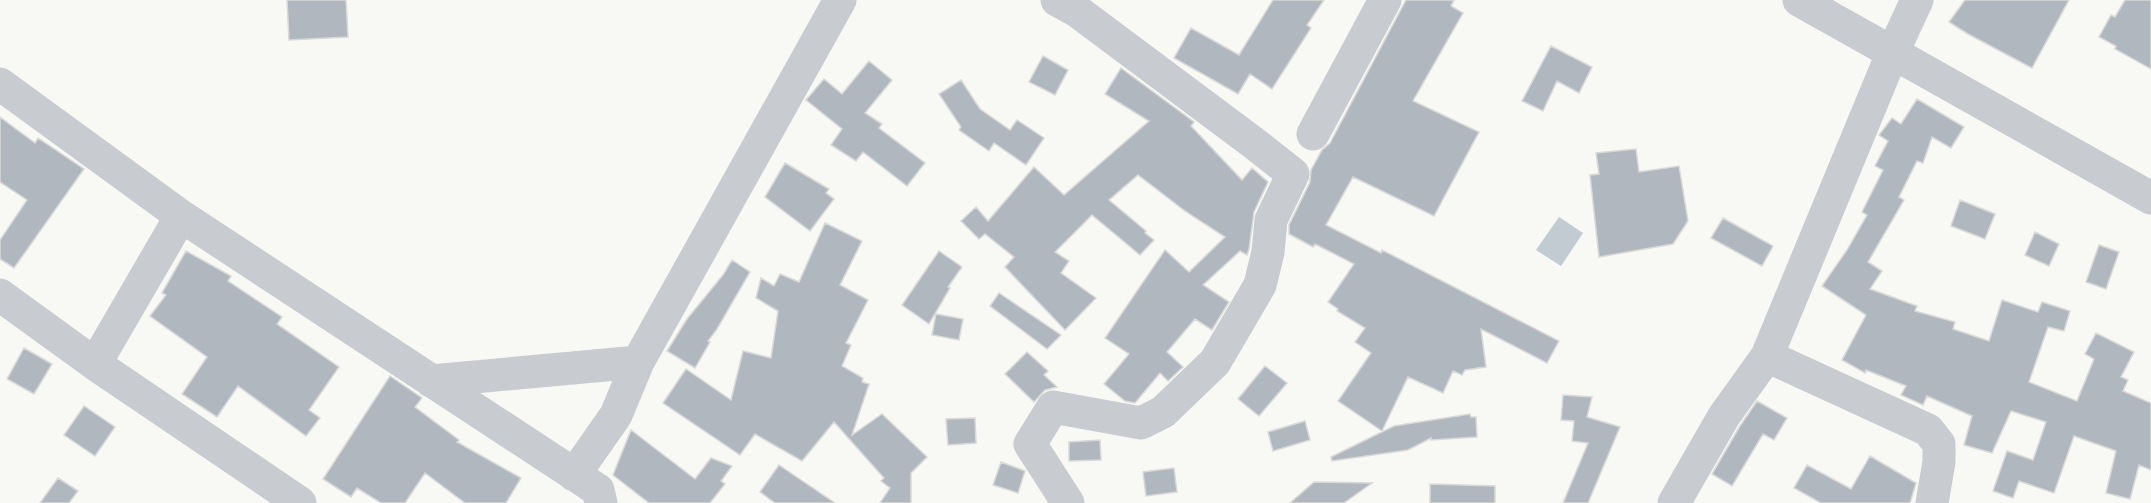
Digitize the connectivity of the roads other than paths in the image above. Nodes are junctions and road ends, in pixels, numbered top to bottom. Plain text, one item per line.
1 (840, 0) edge
2 (1057, 0) edge
3 (1385, 0) edge
4 (1799, 0) edge
5 (1917, 0) edge
6 (1892, 54) junction
7 (0, 84) edge
8 (1313, 134) dead end
9 (2151, 198) edge
10 (181, 216) junction
11 (0, 296) edge
12 (1767, 356) junction
13 (638, 362) junction
14 (95, 364) junction
15 (431, 381) junction
16 (574, 475) junction
17 (300, 503) edge
18 (601, 503) edge
19 (1068, 503) edge
20 (1674, 503) edge
21 (1932, 503) edge

1 - 13 street
2 - 19 street
3 - 8 street
4 - 6 street
5 - 6 street
6 - 9 street
6 - 12 street
7 - 10 street
10 - 14 street
10 - 15 street
11 - 14 street
12 - 20 street
12 - 21 street
13 - 15 street
13 - 16 street
14 - 17 street
15 - 16 street
16 - 18 street

